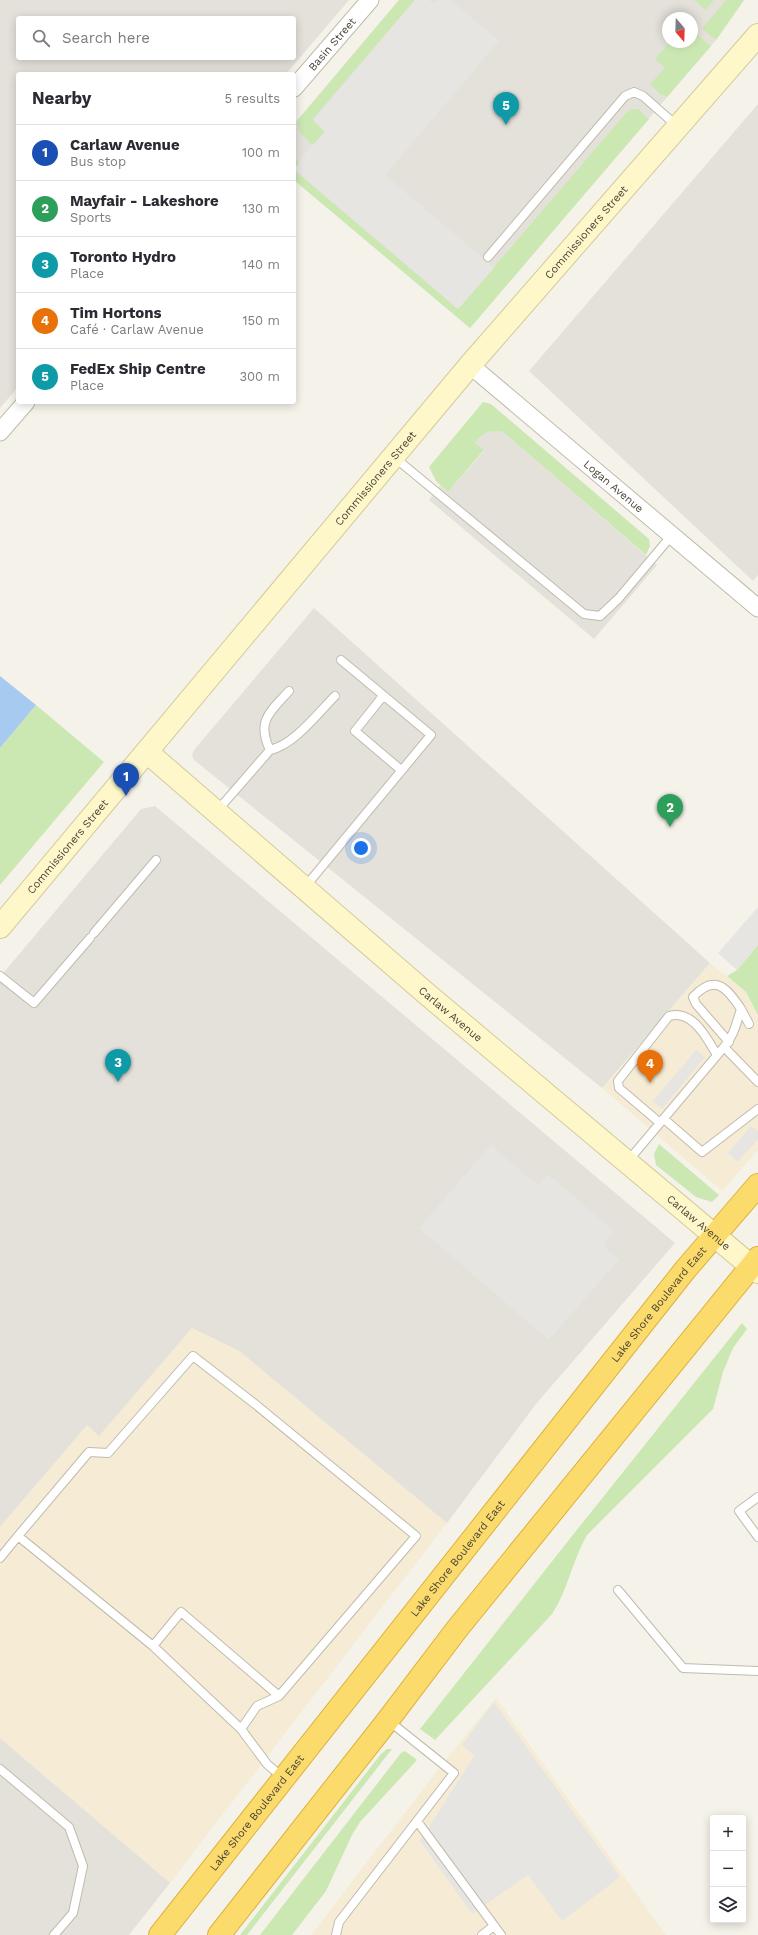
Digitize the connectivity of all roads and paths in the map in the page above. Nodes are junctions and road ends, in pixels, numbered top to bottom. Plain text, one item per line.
1 (370, 0) edge
2 (758, 35) edge
3 (296, 86) edge
4 (677, 126) junction
5 (488, 257) dead end
6 (470, 365) junction
7 (24, 404) edge
8 (0, 432) edge
9 (394, 457) junction
10 (672, 535) junction
11 (758, 608) edge
12 (341, 660) dead end
13 (289, 691) dead end
14 (335, 696) dead end
15 (383, 696) junction
16 (270, 750) junction
17 (147, 752) junction
18 (402, 770) junction
19 (216, 812) junction
20 (156, 860) dead end
21 (304, 887) junction
22 (0, 927) edge
23 (0, 976) edge
24 (740, 1009) junction
25 (749, 1024) dead end
26 (728, 1042) junction
27 (717, 1056) junction
28 (758, 1082) edge
29 (758, 1109) edge
30 (662, 1121) junction
31 (627, 1162) junction
32 (758, 1185) edge
33 (714, 1235) junction
34 (756, 1265) edge
35 (758, 1497) edge
36 (18, 1536) junction
37 (758, 1537) edge
38 (0, 1558) edge
39 (618, 1590) dead end
40 (153, 1646) junction
41 (758, 1671) edge
42 (279, 1696) junction
43 (388, 1720) junction
44 (241, 1729) junction
45 (0, 1769) edge
46 (283, 1778) junction
47 (417, 1821) junction
48 (494, 1926) junction
49 (54, 1935) edge
50 (160, 1935) edge
51 (219, 1935) edge
52 (336, 1935) edge
53 (482, 1935) edge
54 (501, 1935) edge

1 - 3 street, Basin Street
2 - 4 street, Commissioners Street
4 - 5 lane
4 - 6 street, Commissioners Street
6 - 9 street, Commissioners Street
6 - 10 street, Logan Avenue
7 - 8 street
9 - 10 lane
9 - 17 street, Commissioners Street
10 - 11 street, Logan Avenue
12 - 15 lane
13 - 16 lane
14 - 16 lane
15 - 18 lane
15 - 18 lane
16 - 19 lane
17 - 19 street, Carlaw Avenue
17 - 22 street, Commissioners Street
18 - 21 lane
19 - 21 street, Carlaw Avenue
20 - 23 lane
21 - 31 street, Carlaw Avenue
24 - 25 lane
24 - 26 lane
24 - 26 lane
26 - 27 lane
26 - 28 lane
27 - 30 lane
27 - 30 lane
29 - 30 lane
30 - 31 lane
31 - 33 street, Carlaw Avenue
32 - 33 highway, Lake Shore Boulevard East
33 - 34 street, Carlaw Avenue
33 - 46 highway, Lake Shore Boulevard East
34 - 43 highway
35 - 37 lane
36 - 38 lane
36 - 40 lane
36 - 42 lane
39 - 41 lane
40 - 42 lane
40 - 44 lane
42 - 44 lane
43 - 47 lane
43 - 51 highway
44 - 46 lane
45 - 49 lane
46 - 50 highway, Lake Shore Boulevard East
47 - 48 lane
47 - 52 lane
48 - 53 lane
48 - 54 lane

